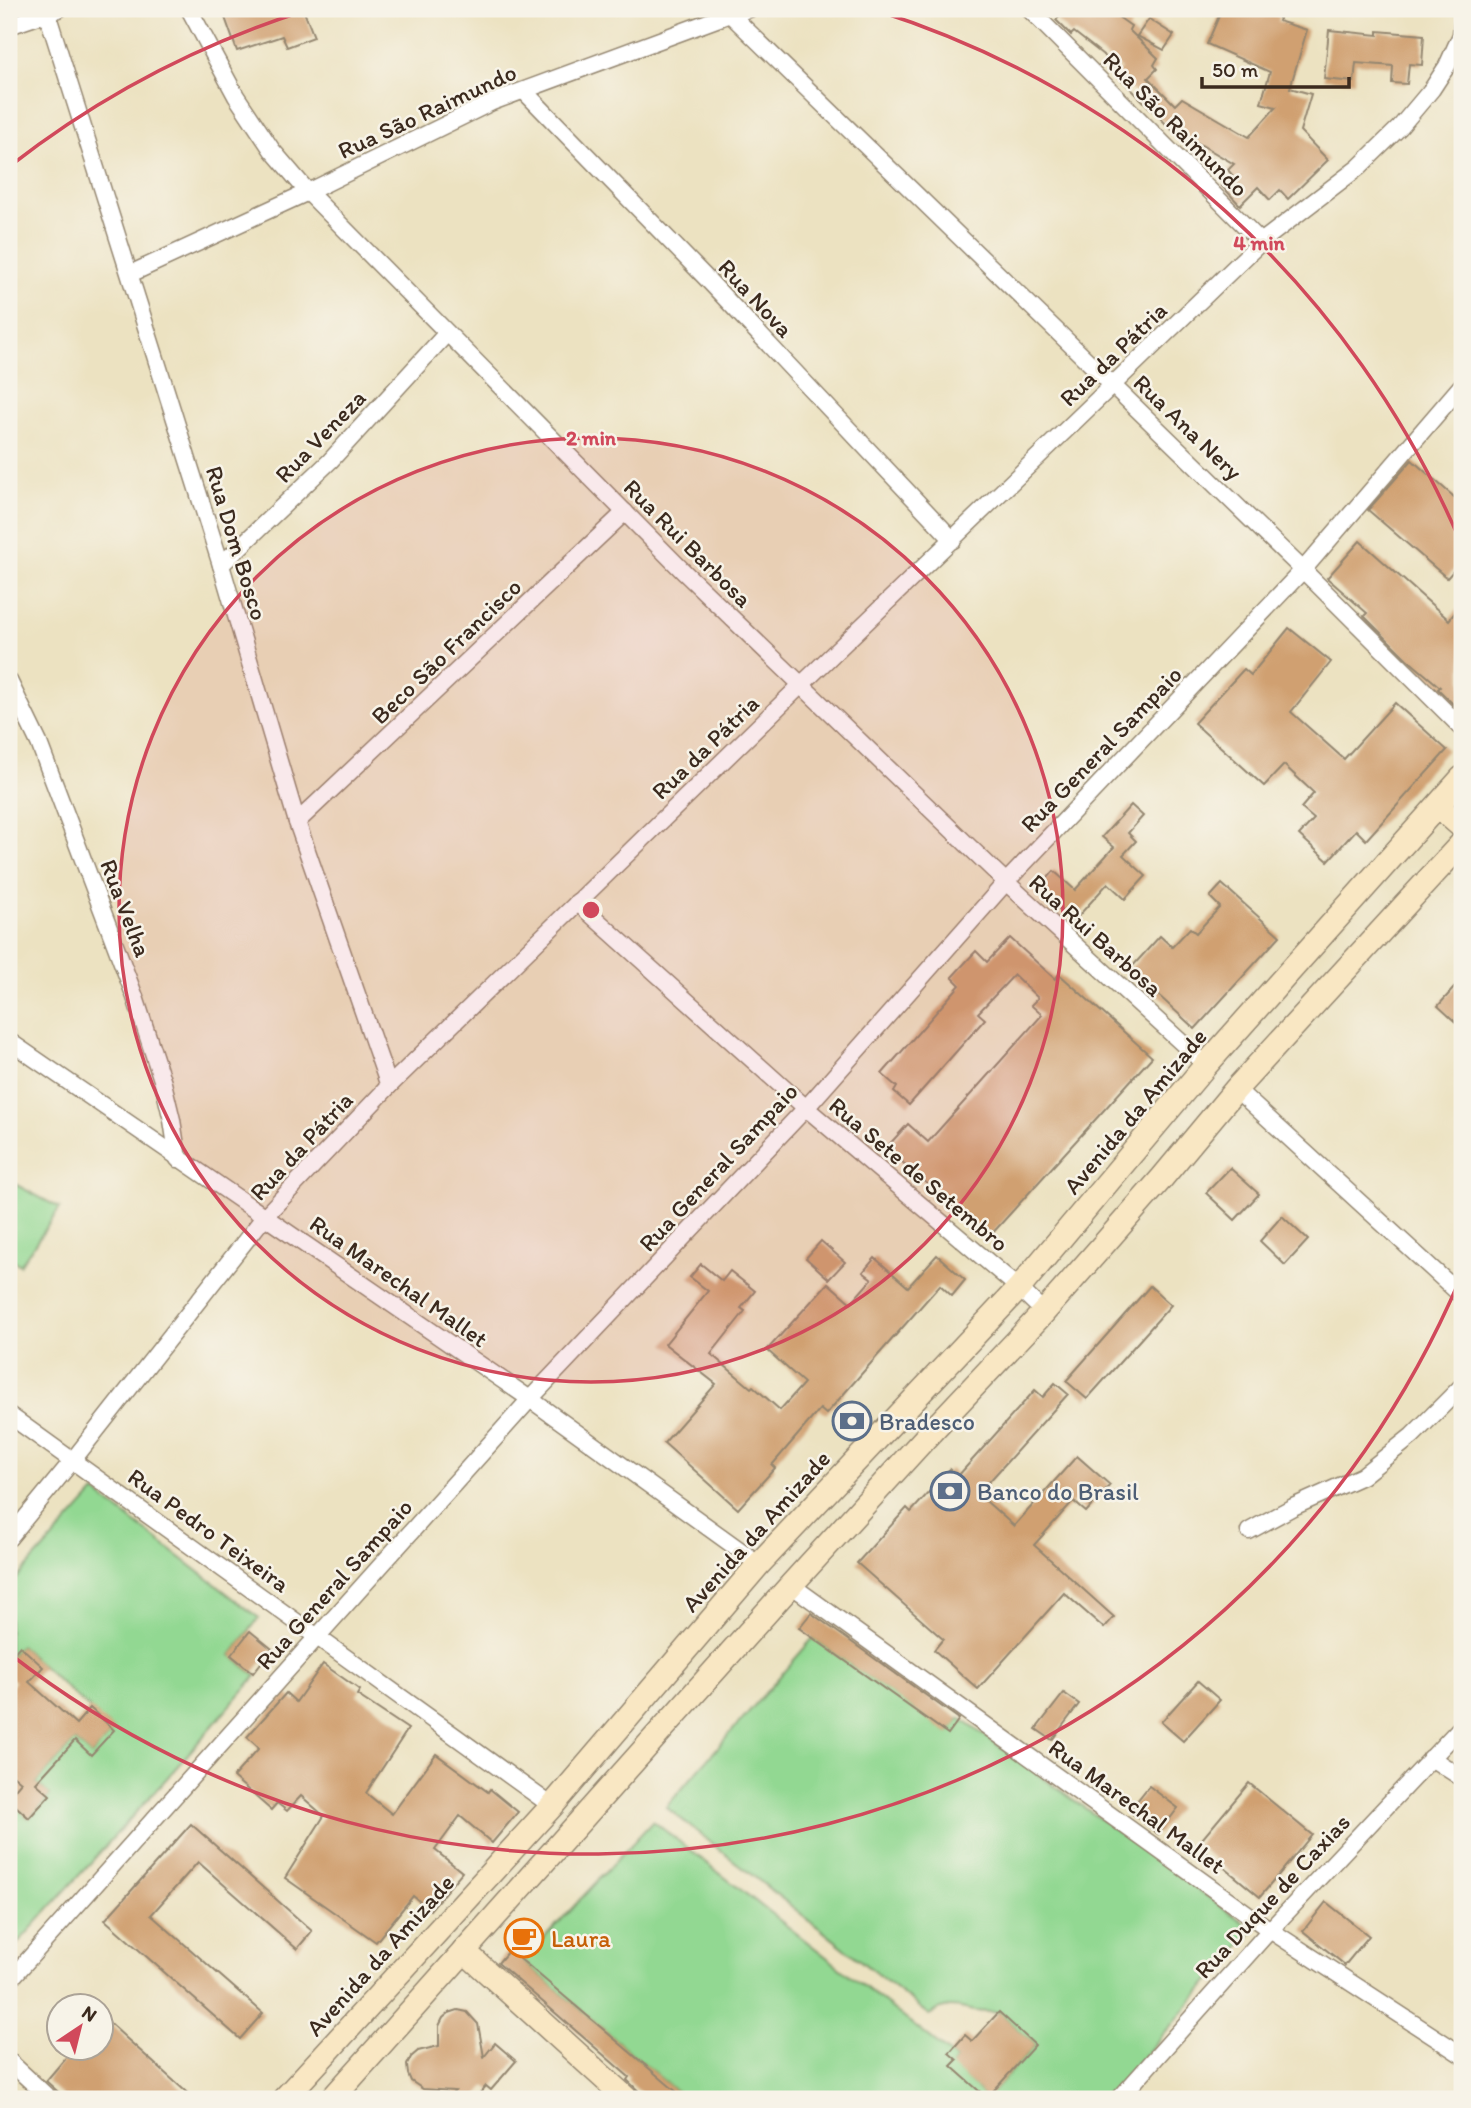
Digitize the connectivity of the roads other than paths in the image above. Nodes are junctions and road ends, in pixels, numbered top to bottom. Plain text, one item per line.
1 (189, 9) edge
2 (749, 9) edge
3 (1029, 9) edge
4 (53, 11) edge
5 (730, 14) junction
6 (1462, 24) edge
7 (9, 26) edge
8 (524, 90) junction
9 (308, 192) junction
10 (1261, 242) junction
11 (130, 274) junction
12 (447, 333) junction
13 (1113, 385) junction
14 (1462, 385) edge
15 (625, 512) junction
16 (953, 540) junction
17 (221, 565) junction
18 (1303, 570) junction
19 (9, 681) edge
20 (802, 685) junction
21 (1462, 728) edge
22 (1462, 778) edge
23 (1439, 807) junction
24 (298, 822) junction
25 (1462, 827) edge
26 (1462, 843) edge
27 (1006, 883) junction
28 (577, 902) junction
29 (9, 1041) edge
30 (1206, 1065) junction
31 (389, 1086) junction
32 (1236, 1089) junction
33 (806, 1108) junction
34 (178, 1159) junction
35 (265, 1216) junction
36 (1020, 1288) junction
37 (1462, 1296) edge
38 (1044, 1312) junction
39 (1462, 1386) edge
40 (530, 1399) junction
41 (901, 1412) junction
42 (9, 1415) edge
43 (928, 1435) junction
44 (73, 1460) junction
45 (1249, 1531) dead end
46 (9, 1538) edge
47 (759, 1564) junction
48 (792, 1585) junction
49 (317, 1637) junction
50 (678, 1657) junction
51 (712, 1674) junction
52 (1462, 1726) edge
53 (1432, 1758) junction
54 (1462, 1778) edge
55 (552, 1806) junction
56 (1270, 1930) junction
57 (464, 1951) junction
58 (9, 1981) edge
59 (350, 2027) junction
60 (379, 2047) junction
61 (1462, 2055) edge
62 (9, 2061) edge
63 (50, 2099) edge
64 (284, 2099) edge
65 (332, 2099) edge
66 (627, 2099) edge
67 (1119, 2099) edge

1 - 9 street, Rua Rui Barbosa
2 - 5 street, Rua São Raimundo
3 - 10 street, Rua São Raimundo
4 - 7 street
4 - 11 street, Rua Dom Bosco
5 - 8 street, Rua São Raimundo
5 - 13 street, Rua Ana Nery
6 - 10 street, Rua da Pátria
8 - 9 street, Rua São Raimundo
8 - 16 street, Rua Nova
9 - 11 street, Rua São Raimundo
9 - 12 street, Rua Rui Barbosa
10 - 13 street, Rua da Pátria
11 - 17 street, Rua Dom Bosco
12 - 15 street, Rua Rui Barbosa
12 - 17 street, Rua Veneza
13 - 16 street, Rua da Pátria
13 - 18 street, Rua Ana Nery
14 - 18 street, Rua General Sampaio
15 - 20 street, Rua Rui Barbosa
15 - 24 street, Beco São Francisco
16 - 20 street, Rua da Pátria
17 - 24 street, Rua Dom Bosco
18 - 21 street, Rua Ana Nery
18 - 27 street, Rua General Sampaio
19 - 34 street, Rua Velha
20 - 27 street, Rua Rui Barbosa
20 - 28 street, Rua da Pátria
22 - 23 main road, Avenida da Amizade
23 - 25 main road
23 - 30 main road, Avenida da Amizade
24 - 31 street, Rua Dom Bosco
26 - 32 main road
27 - 30 street, Rua Rui Barbosa
27 - 33 street, Rua General Sampaio
28 - 31 street, Rua da Pátria
28 - 33 street, Rua Sete de Setembro
29 - 34 street, Rua Marechal Mallet
30 - 36 main road, Avenida da Amizade
31 - 35 street, Rua da Pátria
32 - 37 street
32 - 38 main road
33 - 36 street, Rua Sete de Setembro
33 - 40 street, Rua General Sampaio
34 - 35 street, Rua Marechal Mallet
35 - 40 street, Rua Marechal Mallet
35 - 44 street, Rua da Pátria
36 - 38 street, Rua Sete de Setembro
36 - 41 main road, Avenida da Amizade
38 - 43 main road
39 - 45 street
40 - 47 street, Rua Marechal Mallet
40 - 49 street, Rua General Sampaio
41 - 43 main road
41 - 47 main road, Avenida da Amizade
42 - 44 street, Rua Pedro Teixeira
43 - 48 main road
44 - 46 street, Rua da Pátria
44 - 49 street, Rua Pedro Teixeira
47 - 50 main road, Avenida da Amizade
48 - 51 main road
48 - 56 street, Rua Marechal Mallet
49 - 55 street, Rua Pedro Teixeira
49 - 58 street, Rua General Sampaio
50 - 51 main road
50 - 55 main road, Avenida da Amizade
51 - 57 main road
52 - 53 street, Rua Duque de Caxias
53 - 54 street
53 - 56 street, Rua Duque de Caxias
55 - 59 main road, Avenida da Amizade
56 - 61 street, Rua Marechal Mallet
56 - 67 street, Rua Duque de Caxias
57 - 60 main road
57 - 66 main road
59 - 60 main road
59 - 64 main road, Avenida da Amizade
60 - 65 main road
62 - 63 street

